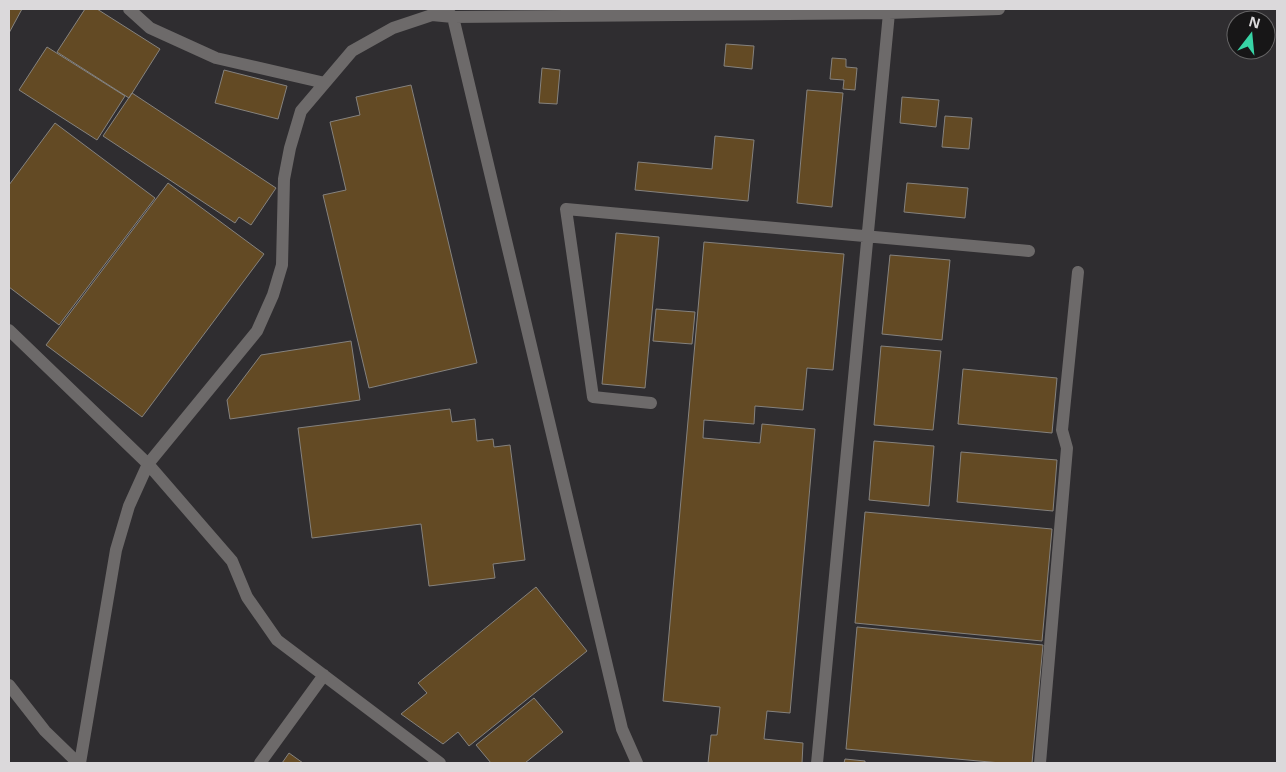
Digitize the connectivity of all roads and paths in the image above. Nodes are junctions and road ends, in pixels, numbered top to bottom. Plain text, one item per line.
1 (129, 9) edge
2 (999, 9) edge
3 (672, 12) edge
4 (448, 13) edge
5 (889, 13) junction
6 (325, 83) junction
7 (867, 237) junction
8 (1029, 252) dead end
9 (1078, 272) dead end
10 (9, 330) edge
11 (651, 403) dead end
12 (148, 464) junction
13 (324, 675) junction
14 (9, 685) edge
15 (79, 763) edge
16 (260, 763) edge
17 (440, 763) edge
18 (637, 763) edge
19 (817, 763) edge
20 (1040, 763) edge

1 - 6 street
2 - 5 street
3 - 4 street
3 - 5 street
4 - 6 street
4 - 18 street
5 - 7 street
6 - 12 street
7 - 8 street
7 - 11 street
7 - 19 street
9 - 20 street
10 - 12 street
12 - 13 street
12 - 15 street
13 - 16 street
13 - 17 street
14 - 15 street

